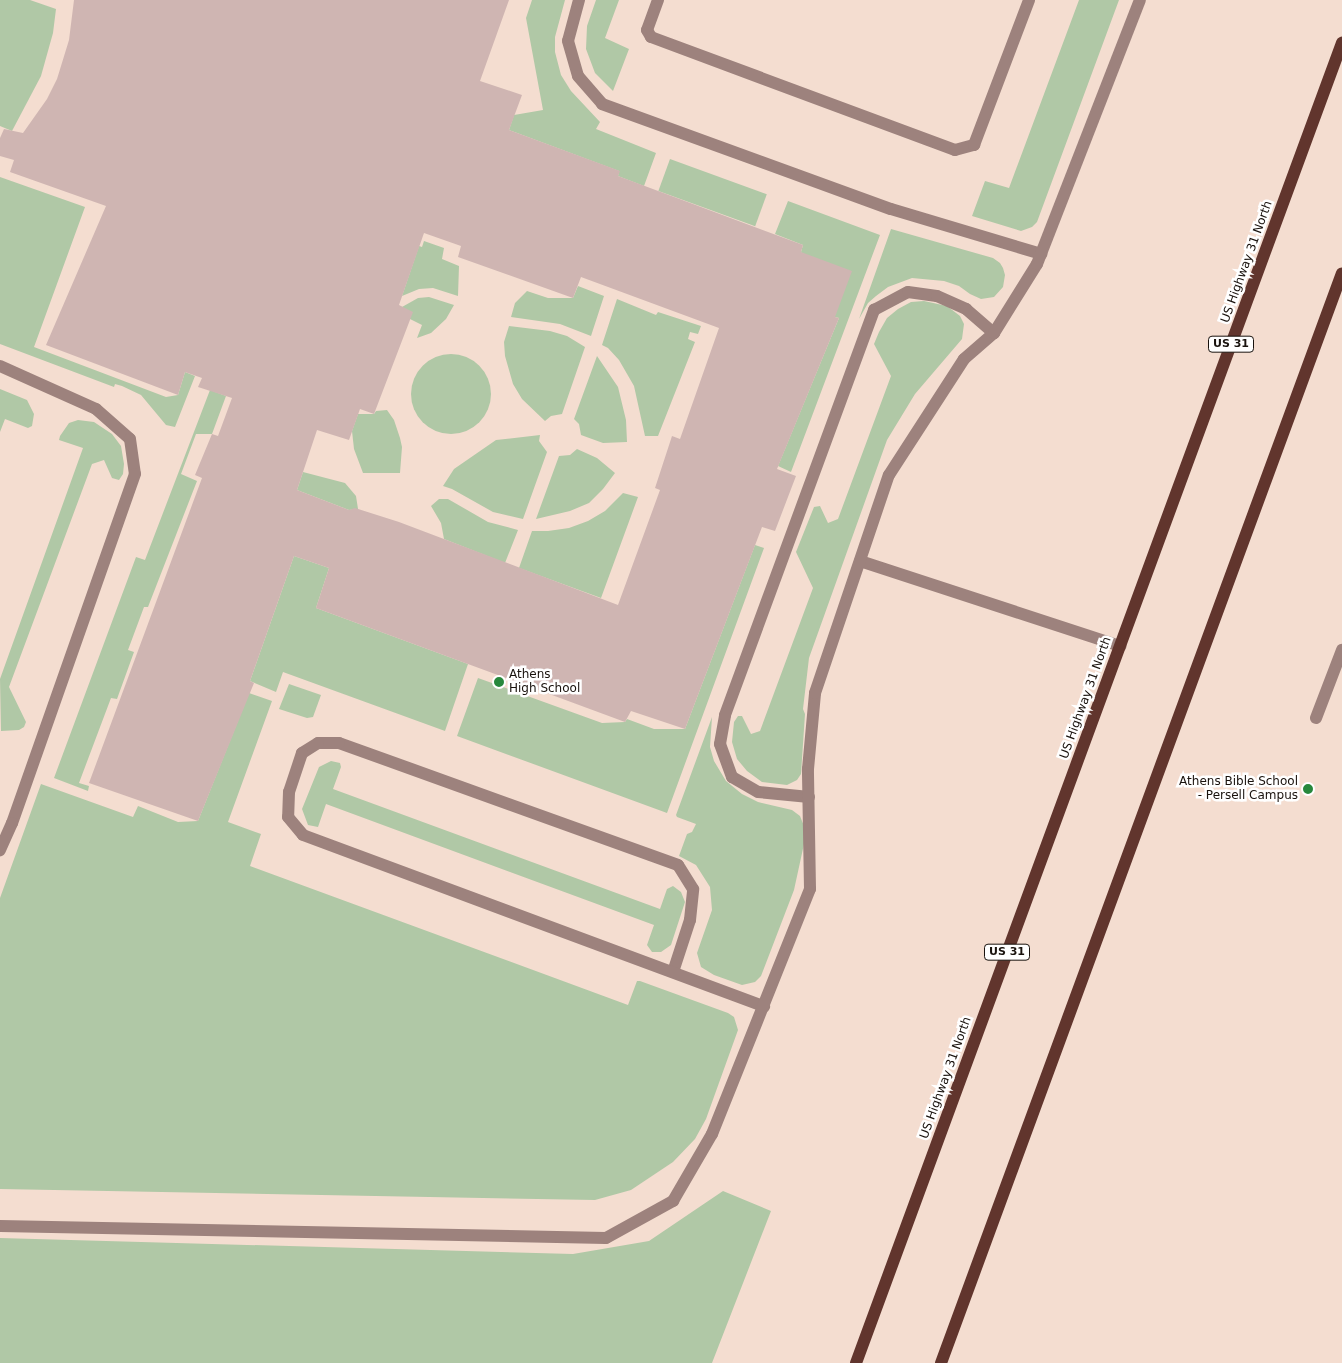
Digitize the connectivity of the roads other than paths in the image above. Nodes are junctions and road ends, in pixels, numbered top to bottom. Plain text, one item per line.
1 (578, 0) edge
2 (658, 0) edge
3 (1028, 0) edge
4 (1140, 0) edge
5 (1342, 42) edge
6 (1041, 254) junction
7 (1342, 273) edge
8 (994, 333) junction
9 (0, 366) edge
10 (860, 561) junction
11 (1120, 646) junction
12 (1342, 650) edge
13 (1316, 718) dead end
14 (809, 797) junction
15 (0, 850) edge
16 (673, 972) junction
17 (764, 1006) junction
18 (0, 1226) edge
19 (856, 1363) edge
20 (941, 1363) edge

1 - 6 lane
2 - 3 lane
4 - 6 lane
5 - 11 main road, US Highway 31 North / US 31
6 - 8 lane
7 - 20 main road
8 - 10 lane
8 - 14 lane
9 - 15 lane
10 - 11 lane
10 - 14 lane
11 - 19 main road, US Highway 31 North / US 31
12 - 13 lane
14 - 17 lane
16 - 16 lane
16 - 17 lane
17 - 18 lane

